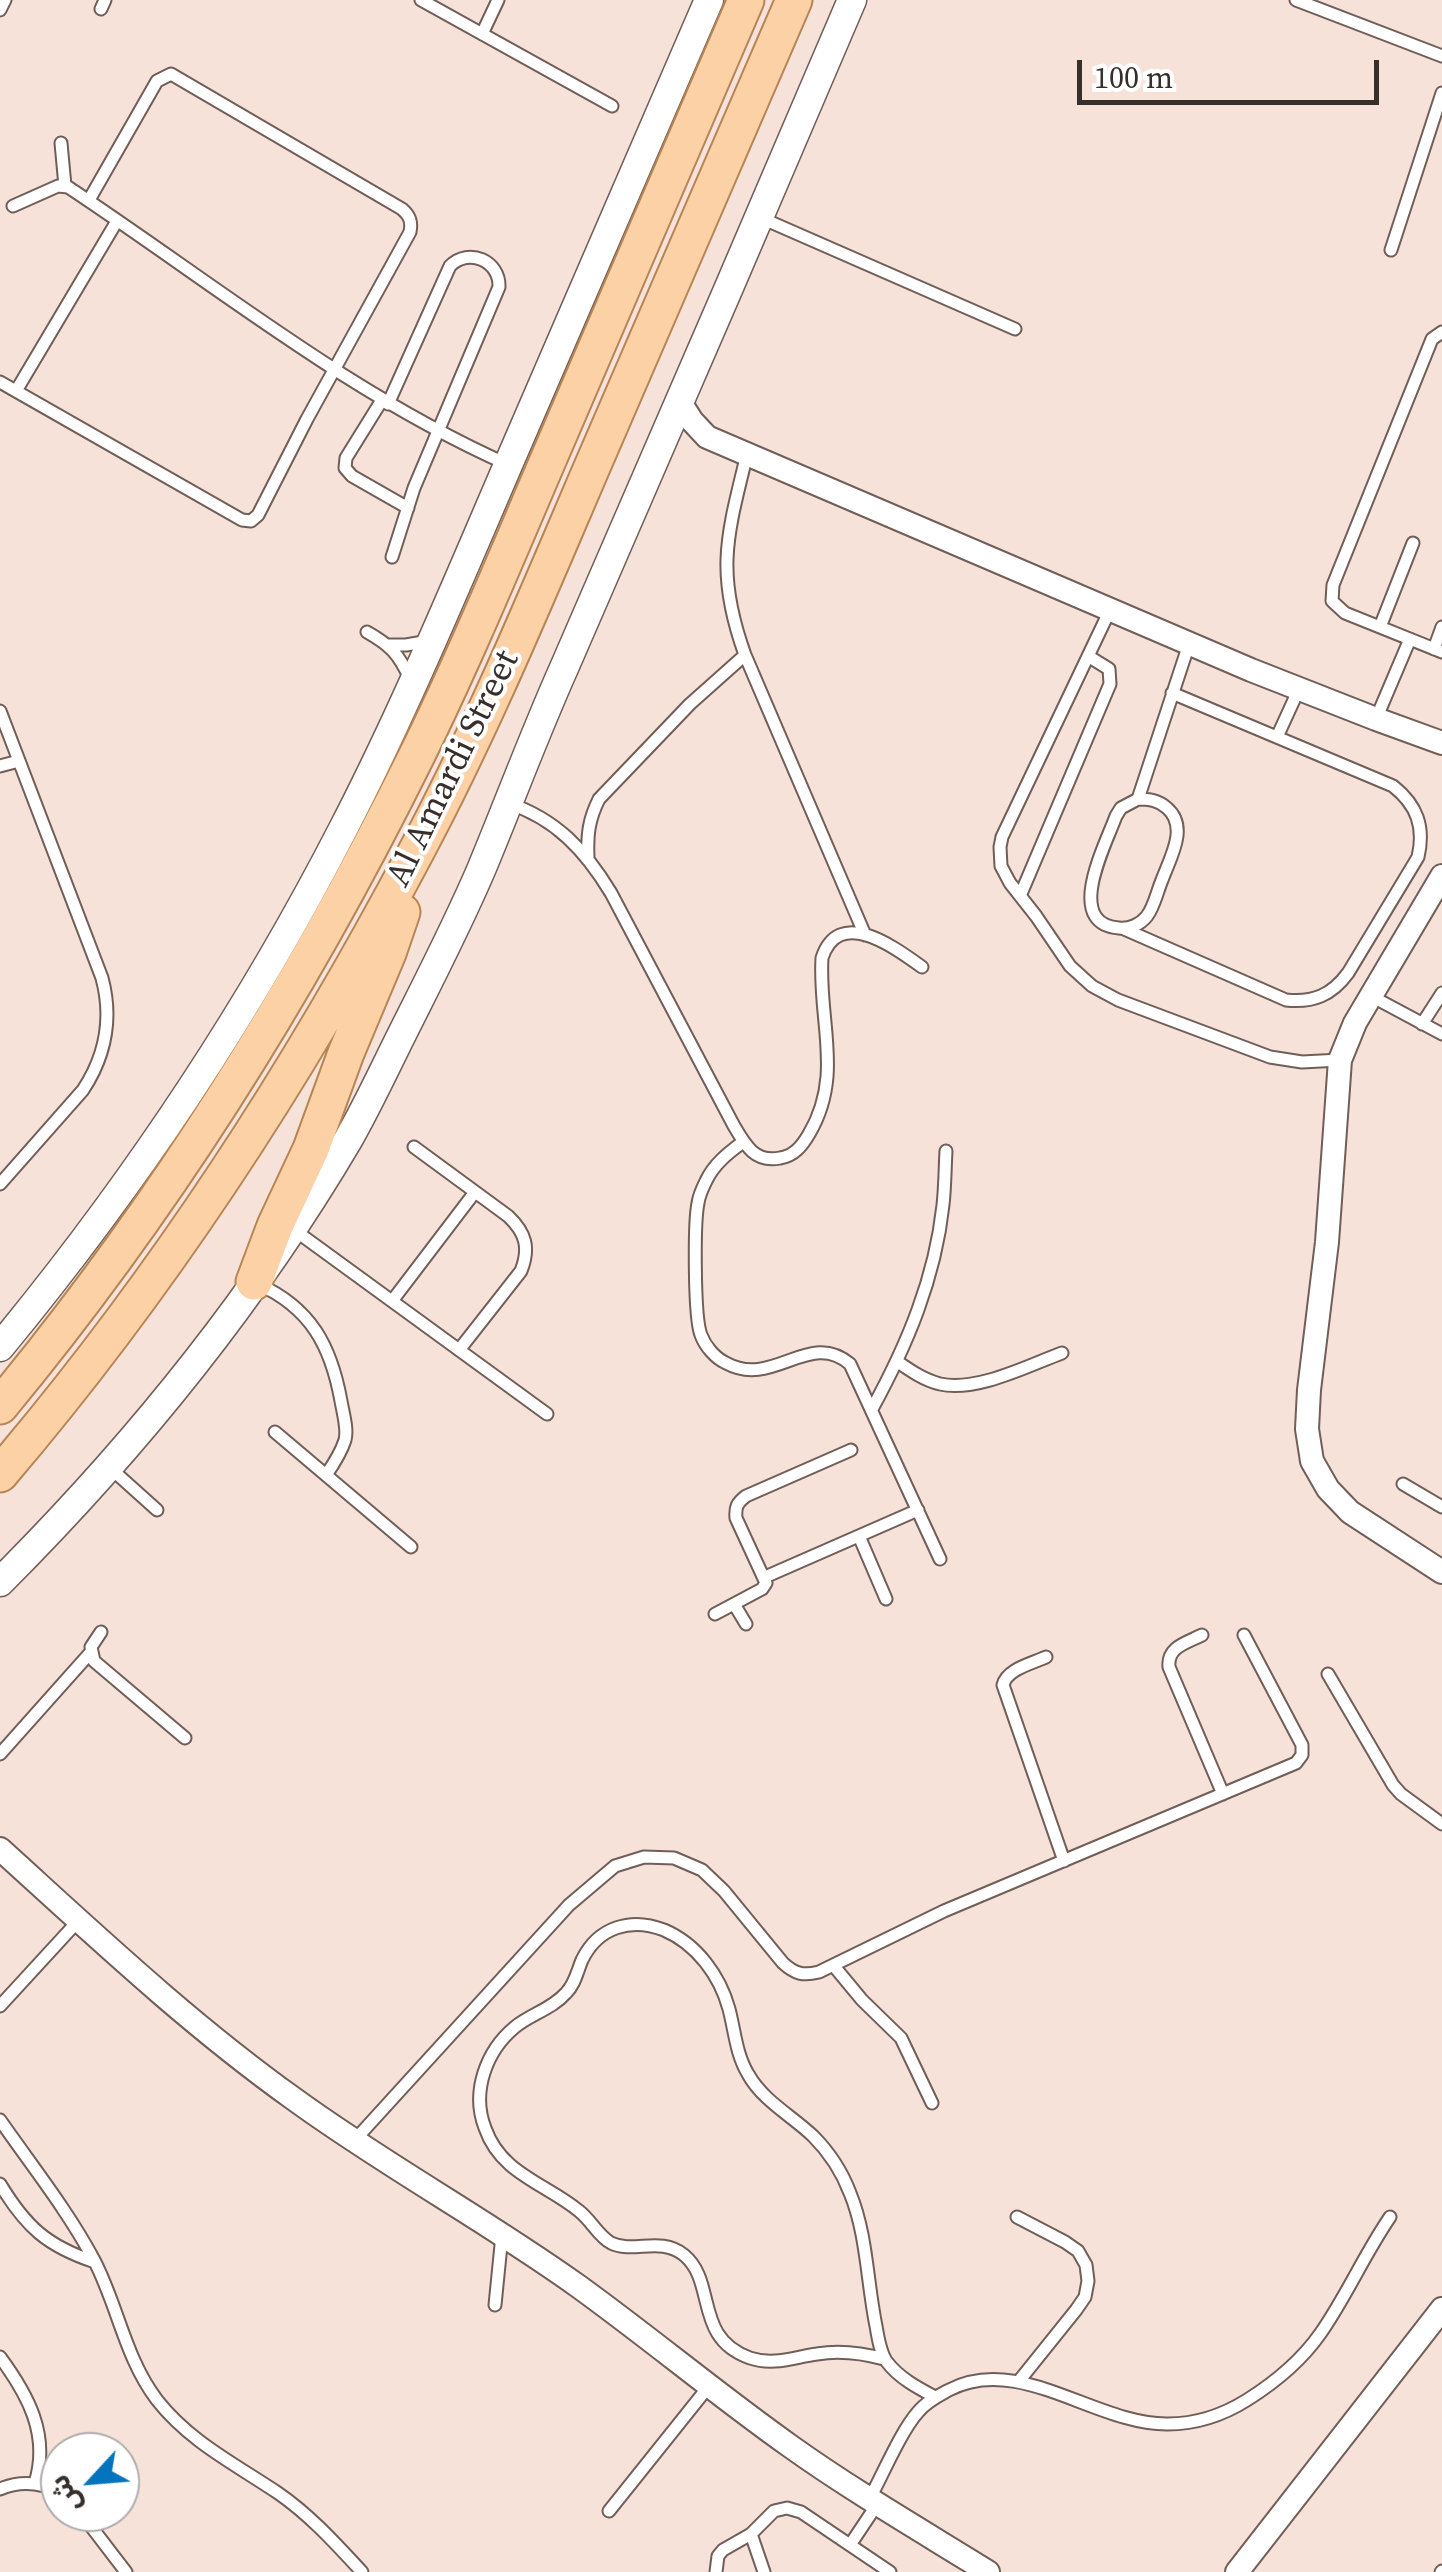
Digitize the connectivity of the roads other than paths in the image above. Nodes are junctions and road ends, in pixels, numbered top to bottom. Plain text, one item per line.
1 (5, 0) edge
2 (421, 0) edge
3 (498, 0) edge
4 (709, 0) edge
5 (746, 0) edge
6 (794, 0) edge
7 (852, 0) edge
8 (1296, 0) edge
9 (0, 10) edge
10 (482, 34) junction
11 (1442, 56) edge
12 (1442, 93) edge
13 (612, 106) dead end
14 (61, 144) dead end
15 (65, 186) junction
16 (89, 200) junction
17 (14, 206) dead end
18 (759, 217) junction
19 (117, 221) junction
20 (1390, 250) dead end
21 (1015, 329) dead end
22 (1442, 332) edge
23 (334, 370) junction
24 (0, 382) edge
25 (16, 391) junction
26 (385, 402) junction
27 (680, 402) junction
28 (437, 431) junction
29 (707, 438) junction
30 (660, 449) junction
31 (747, 454) junction
32 (508, 464) junction
33 (408, 508) junction
34 (1413, 543) dead end
35 (392, 557) dead end
36 (1110, 610) junction
37 (1380, 627) junction
38 (1442, 627) edge
39 (367, 632) dead end
40 (1410, 639) junction
41 (433, 640) junction
42 (1189, 644) junction
43 (389, 645) junction
44 (1438, 651) edge
45 (744, 654) junction
46 (1088, 656) junction
47 (412, 686) junction
48 (1299, 689) junction
49 (1172, 693) junction
50 (0, 711) edge
51 (1376, 720) junction
52 (1277, 737) junction
53 (1442, 742) edge
54 (19, 761) junction
55 (1, 765) edge
56 (1138, 799) junction
57 (508, 803) junction
58 (417, 851) junction
59 (588, 856) junction
60 (1442, 876) edge
61 (1020, 896) junction
62 (1124, 928) junction
63 (865, 935) junction
64 (922, 968) dead end
65 (1442, 994) edge
66 (1370, 996) junction
67 (1422, 1024) junction
68 (1442, 1034) edge
69 (1340, 1060) junction
70 (742, 1142) junction
71 (414, 1146) dead end
72 (946, 1151) dead end
73 (0, 1184) edge
74 (475, 1192) junction
75 (292, 1230) junction
76 (254, 1282) junction
77 (392, 1301) junction
78 (0, 1347) edge
79 (460, 1350) junction
80 (1062, 1354) dead end
81 (898, 1362) junction
82 (0, 1406) edge
83 (872, 1409) junction
84 (547, 1414) dead end
85 (275, 1432) dead end
86 (851, 1450) dead end
87 (108, 1466) junction
88 (0, 1474) edge
89 (326, 1476) junction
90 (1403, 1484) dead end
91 (1442, 1507) edge
92 (157, 1510) dead end
93 (918, 1510) junction
94 (858, 1536) junction
95 (411, 1547) dead end
96 (940, 1559) dead end
97 (1442, 1572) edge
98 (764, 1577) junction
99 (0, 1582) edge
100 (886, 1599) dead end
101 (734, 1604) junction
102 (715, 1614) dead end
103 (746, 1624) dead end
104 (101, 1632) dead end
105 (1244, 1635) dead end
106 (1202, 1636) dead end
107 (91, 1652) junction
108 (1046, 1658) dead end
109 (1328, 1674) dead end
110 (184, 1738) dead end
111 (0, 1754) edge
112 (1223, 1794) junction
113 (1442, 1824) edge
114 (0, 1849) edge
115 (1064, 1861) junction
116 (79, 1920) junction
117 (833, 1964) junction
118 (0, 2006) edge
119 (932, 2103) dead end
120 (0, 2120) edge
121 (354, 2142) junction
122 (0, 2184) edge
123 (1017, 2217) dead end
124 (1390, 2217) dead end
125 (502, 2235) junction
126 (95, 2262) junction
127 (495, 2305) dead end
128 (1442, 2309) edge
129 (0, 2358) edge
130 (884, 2359) junction
131 (1019, 2381) junction
132 (709, 2386) junction
133 (935, 2397) junction
134 (36, 2483) junction
135 (40, 2484) edge
136 (0, 2489) edge
137 (874, 2501) junction
138 (608, 2511) dead end
139 (95, 2532) edge
140 (750, 2534) junction
141 (850, 2545) junction
142 (126, 2572) edge
143 (362, 2572) edge
144 (716, 2572) edge
145 (764, 2572) edge
146 (890, 2572) edge
147 (988, 2572) edge
148 (1237, 2572) edge

1 - 9 lane
2 - 10 lane
3 - 10 lane
4 - 32 street
5 - 82 main road, Al Amardi Street
6 - 58 main road, Al Amardi Street
7 - 18 street
8 - 11 lane
10 - 13 lane
12 - 20 lane
14 - 15 lane
15 - 16 lane
15 - 17 lane
16 - 19 lane
16 - 23 lane
18 - 21 lane
18 - 27 street
19 - 23 lane
19 - 25 lane
22 - 37 lane
23 - 25 lane
23 - 26 lane
24 - 25 lane
26 - 28 lane
26 - 28 lane
26 - 33 lane
27 - 29 street
27 - 30 street
28 - 32 lane
28 - 33 lane
29 - 30 street
29 - 31 street
30 - 57 street
31 - 36 street
31 - 45 lane
32 - 41 street
33 - 35 lane
34 - 37 lane
36 - 42 street
36 - 46 lane
37 - 40 lane
38 - 44 lane
39 - 43 lane
40 - 44 lane
40 - 51 lane
41 - 43 lane
41 - 47 street
42 - 48 street
42 - 49 lane
43 - 47 lane
45 - 59 lane
45 - 63 lane
46 - 61 lane
46 - 61 lane
47 - 78 street
48 - 51 street
48 - 52 lane
49 - 52 lane
49 - 56 lane
50 - 54 lane
51 - 53 street
52 - 62 lane
54 - 55 lane
54 - 73 lane
56 - 62 lane
56 - 62 lane
57 - 59 lane
57 - 75 street
58 - 76 main road
58 - 88 main road, Al Amardi Street
59 - 70 lane
60 - 66 street
61 - 69 lane
63 - 64 lane
63 - 70 lane
65 - 67 lane
66 - 67 lane
66 - 69 street
67 - 68 lane
69 - 97 street
70 - 83 lane
71 - 74 lane
72 - 81 lane
74 - 77 lane
74 - 79 lane
75 - 76 street
75 - 77 lane
76 - 87 street
76 - 89 lane
77 - 79 lane
79 - 84 lane
80 - 81 lane
81 - 83 lane
83 - 93 lane
85 - 89 lane
86 - 98 lane
87 - 92 lane
87 - 99 street
89 - 95 lane
90 - 91 lane
93 - 94 lane
93 - 96 lane
94 - 98 lane
94 - 100 lane
98 - 101 lane
101 - 102 lane
101 - 103 lane
104 - 107 lane
105 - 112 lane
106 - 112 lane
107 - 110 lane
107 - 111 lane
108 - 115 lane
109 - 113 lane
112 - 115 lane
114 - 116 street
115 - 117 lane
116 - 118 lane
116 - 121 street
117 - 119 lane
117 - 121 lane
120 - 126 lane
121 - 125 street
122 - 126 lane
123 - 131 lane
124 - 131 lane
125 - 127 lane
125 - 132 street
126 - 143 lane
128 - 148 street
129 - 134 lane
130 - 130 lane
130 - 133 lane
131 - 133 lane
132 - 137 street
132 - 138 lane
133 - 137 lane
134 - 135 lane
134 - 136 lane
137 - 141 lane
137 - 147 street
139 - 142 lane
140 - 141 lane
140 - 144 lane
140 - 145 lane
141 - 146 lane

